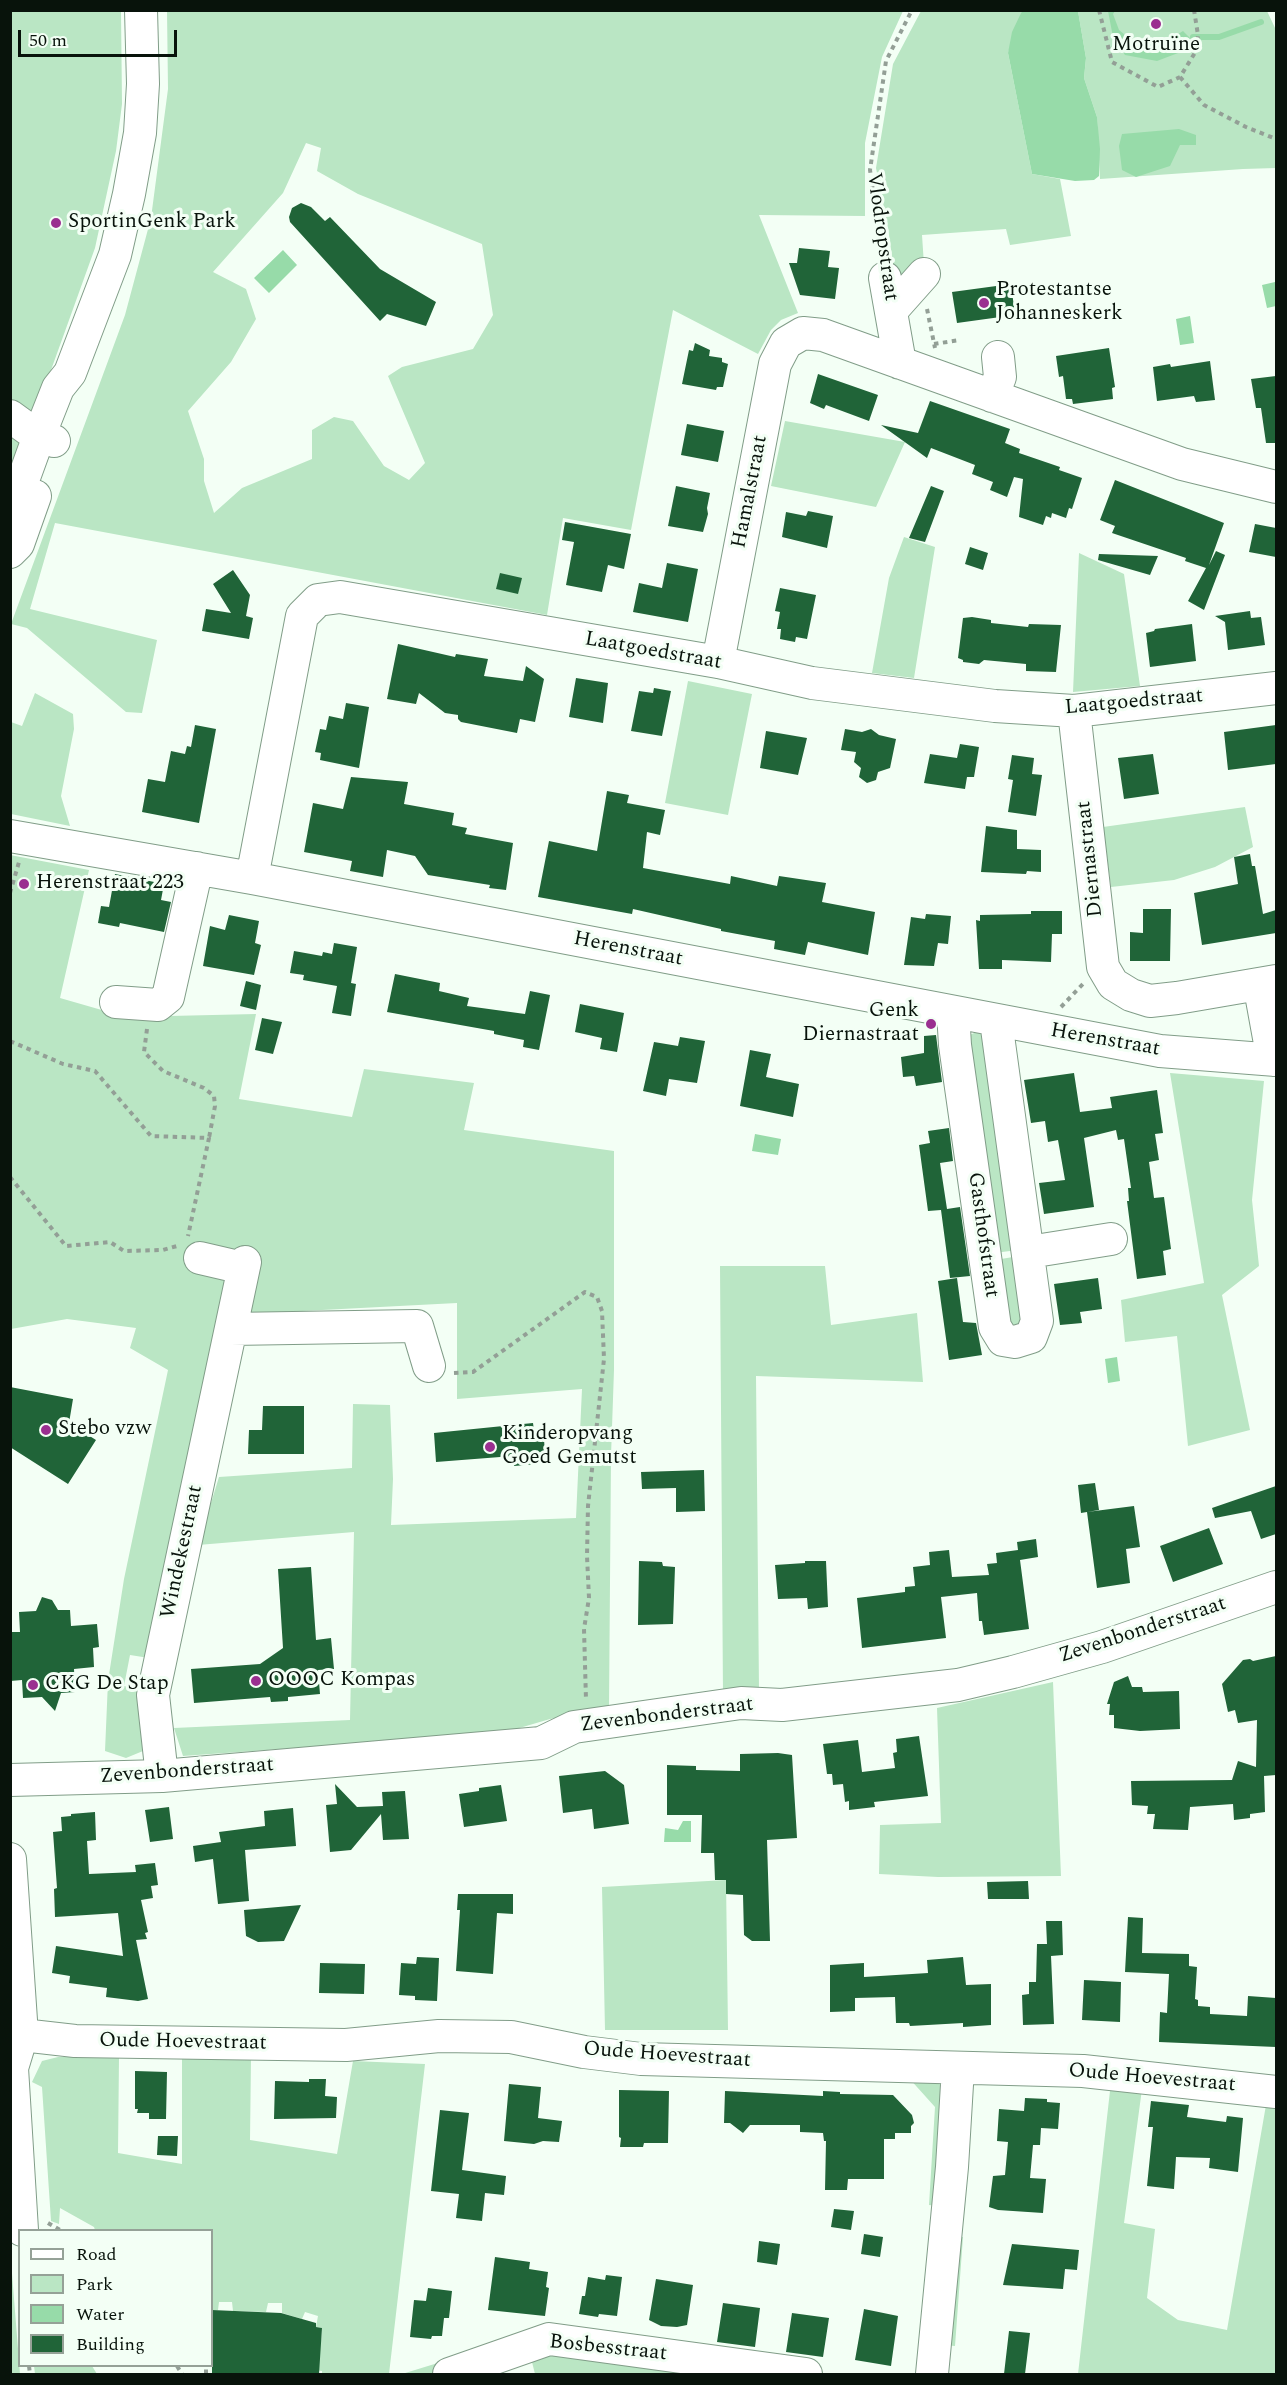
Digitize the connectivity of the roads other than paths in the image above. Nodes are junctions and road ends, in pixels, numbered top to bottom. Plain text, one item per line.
1 (141, 10) edge
2 (885, 278) road end
3 (925, 288) road end
4 (892, 310) junction
5 (998, 357) dead end
6 (900, 363) junction
7 (992, 396) junction
8 (10, 416) edge
9 (36, 449) edge
10 (1276, 487) edge
11 (10, 516) edge
12 (10, 552) edge
13 (718, 662) junction
14 (1276, 688) edge
15 (1074, 711) junction
16 (10, 836) edge
17 (197, 868) junction
18 (252, 878) junction
19 (1260, 985) edge
20 (1131, 995) joint
21 (116, 1002) dead end
22 (953, 1012) junction
23 (996, 1021) junction
24 (1265, 1059) edge
25 (1111, 1239) dead end
26 (1029, 1252) junction
27 (200, 1258) dead end
28 (231, 1329) junction
29 (438, 1370) road end
30 (1276, 1587) edge
31 (162, 1776) junction
32 (10, 1780) edge
33 (10, 1859) edge
34 (22, 2035) junction
35 (958, 2068) junction
36 (1276, 2091) edge
37 (37, 2228) edge
38 (449, 2374) edge
39 (806, 2374) edge
40 (932, 2374) edge

1 - 9 street
2 - 4 street, Vlodropstraat
3 - 4 street
4 - 6 street, Vlodropstraat
5 - 7 street
6 - 7 street
6 - 13 street, Hamalstraat
7 - 10 street
8 - 9 street
9 - 11 street
9 - 12 street
13 - 15 street, Laatgoedstraat
13 - 18 street, Laatgoedstraat
14 - 15 street, Laatgoedstraat
15 - 20 street, Diernastraat
16 - 17 street, Herenstraat
17 - 18 street, Herenstraat
17 - 21 street
18 - 22 street, Herenstraat
19 - 20 street, Herenstraat
19 - 24 street, Herenstraat
22 - 23 street, Herenstraat
22 - 26 street, Gasthofstraat
23 - 24 street, Herenstraat
23 - 26 street, Gasthofstraat
25 - 26 street, Gasthofstraat
27 - 28 street, Windekestraat
28 - 29 street
28 - 31 street, Windekestraat
30 - 31 street, Zevenbonderstraat
31 - 32 street, Zevenbonderstraat
33 - 34 street
34 - 35 street, Oude Hoevestraat
34 - 37 street
35 - 36 street, Oude Hoevestraat
35 - 40 street
38 - 39 street, Bosbesstraat

